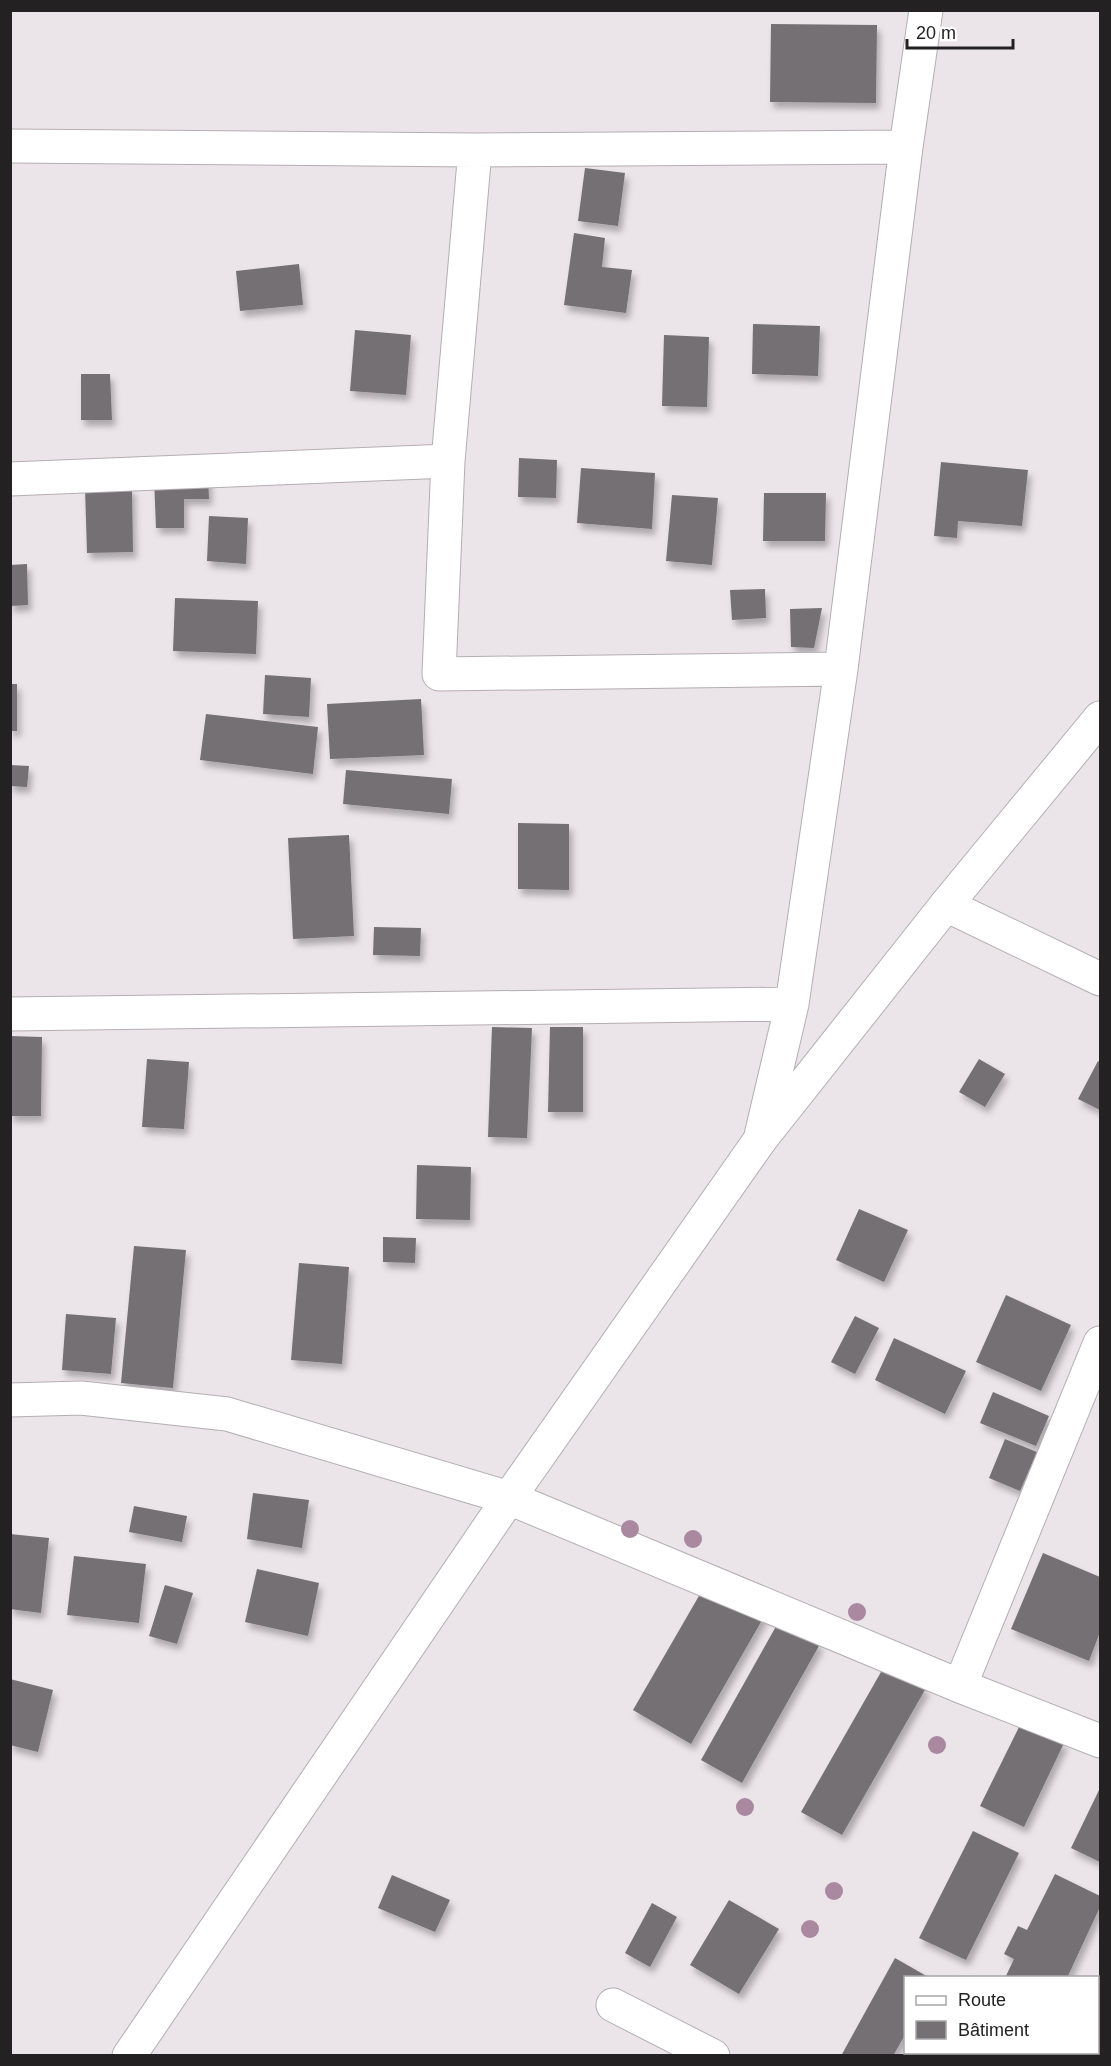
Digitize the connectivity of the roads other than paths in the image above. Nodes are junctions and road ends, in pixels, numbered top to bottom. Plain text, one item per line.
1 (926, 10) edge
2 (10, 146) edge
3 (906, 147) junction
4 (475, 150) junction
5 (448, 461) junction
6 (10, 479) edge
7 (841, 669) junction
8 (1101, 718) edge
9 (946, 904) junction
10 (1101, 979) edge
11 (792, 1004) junction
12 (10, 1014) edge
13 (760, 1140) junction
14 (1101, 1343) edge
15 (10, 1400) edge
16 (509, 1498) junction
17 (960, 1686) junction
18 (1101, 1741) edge
19 (614, 2005) dead end
20 (129, 2055) edge
21 (712, 2055) edge

1 - 3 street
2 - 4 street
3 - 4 street
3 - 7 street
4 - 5 street
5 - 6 street
5 - 7 street
7 - 11 street
8 - 9 street
9 - 10 street
9 - 13 street
11 - 12 street
11 - 13 street
13 - 16 street
14 - 17 street
15 - 16 street
16 - 17 street
16 - 20 street
17 - 18 street
19 - 21 street

